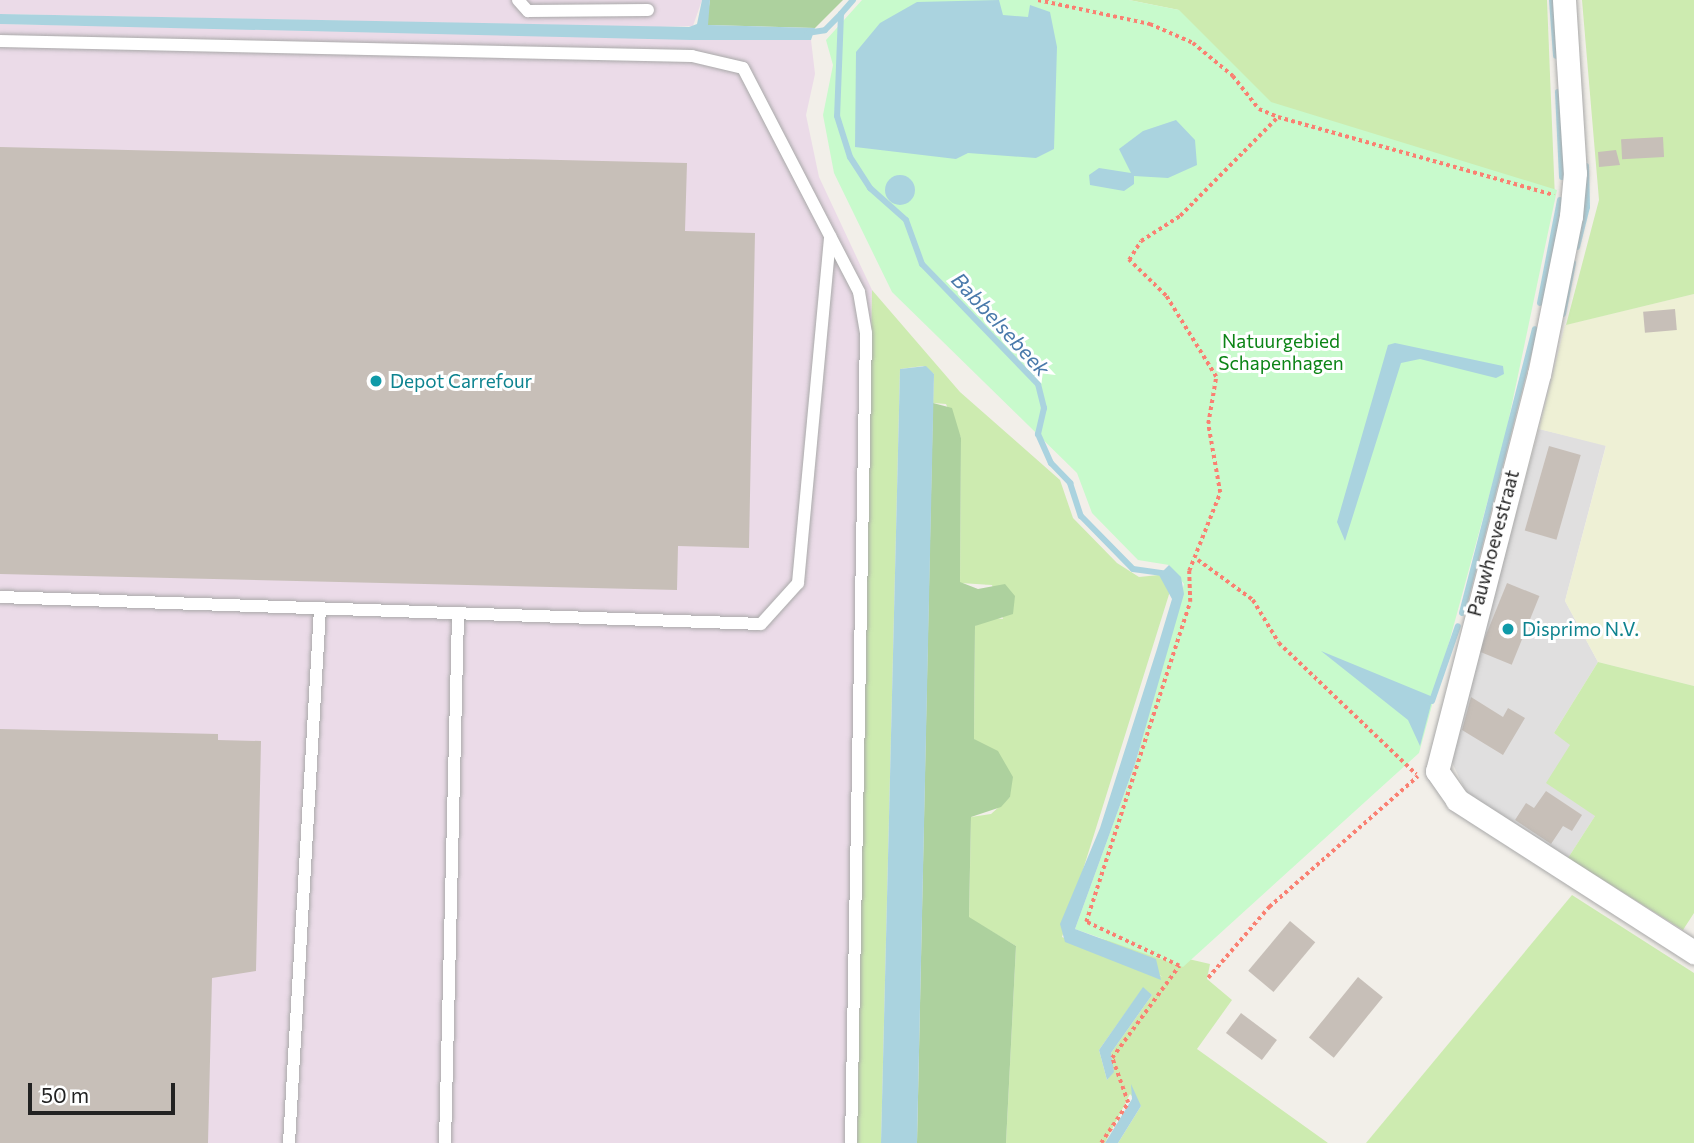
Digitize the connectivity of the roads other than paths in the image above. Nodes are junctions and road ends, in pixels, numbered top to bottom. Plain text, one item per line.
1 (518, 0) edge
2 (1564, 0) edge
3 (648, 10) dead end
4 (0, 41) edge
5 (830, 236) junction
6 (0, 597) edge
7 (320, 608) junction
8 (458, 613) junction
9 (1694, 952) edge
10 (289, 1143) edge
11 (445, 1143) edge
12 (851, 1143) edge

1 - 3 lane
2 - 9 street, Pauwhoevestraat
4 - 5 lane
5 - 8 lane
5 - 12 lane
6 - 7 lane
7 - 8 lane
7 - 10 lane
8 - 11 lane

